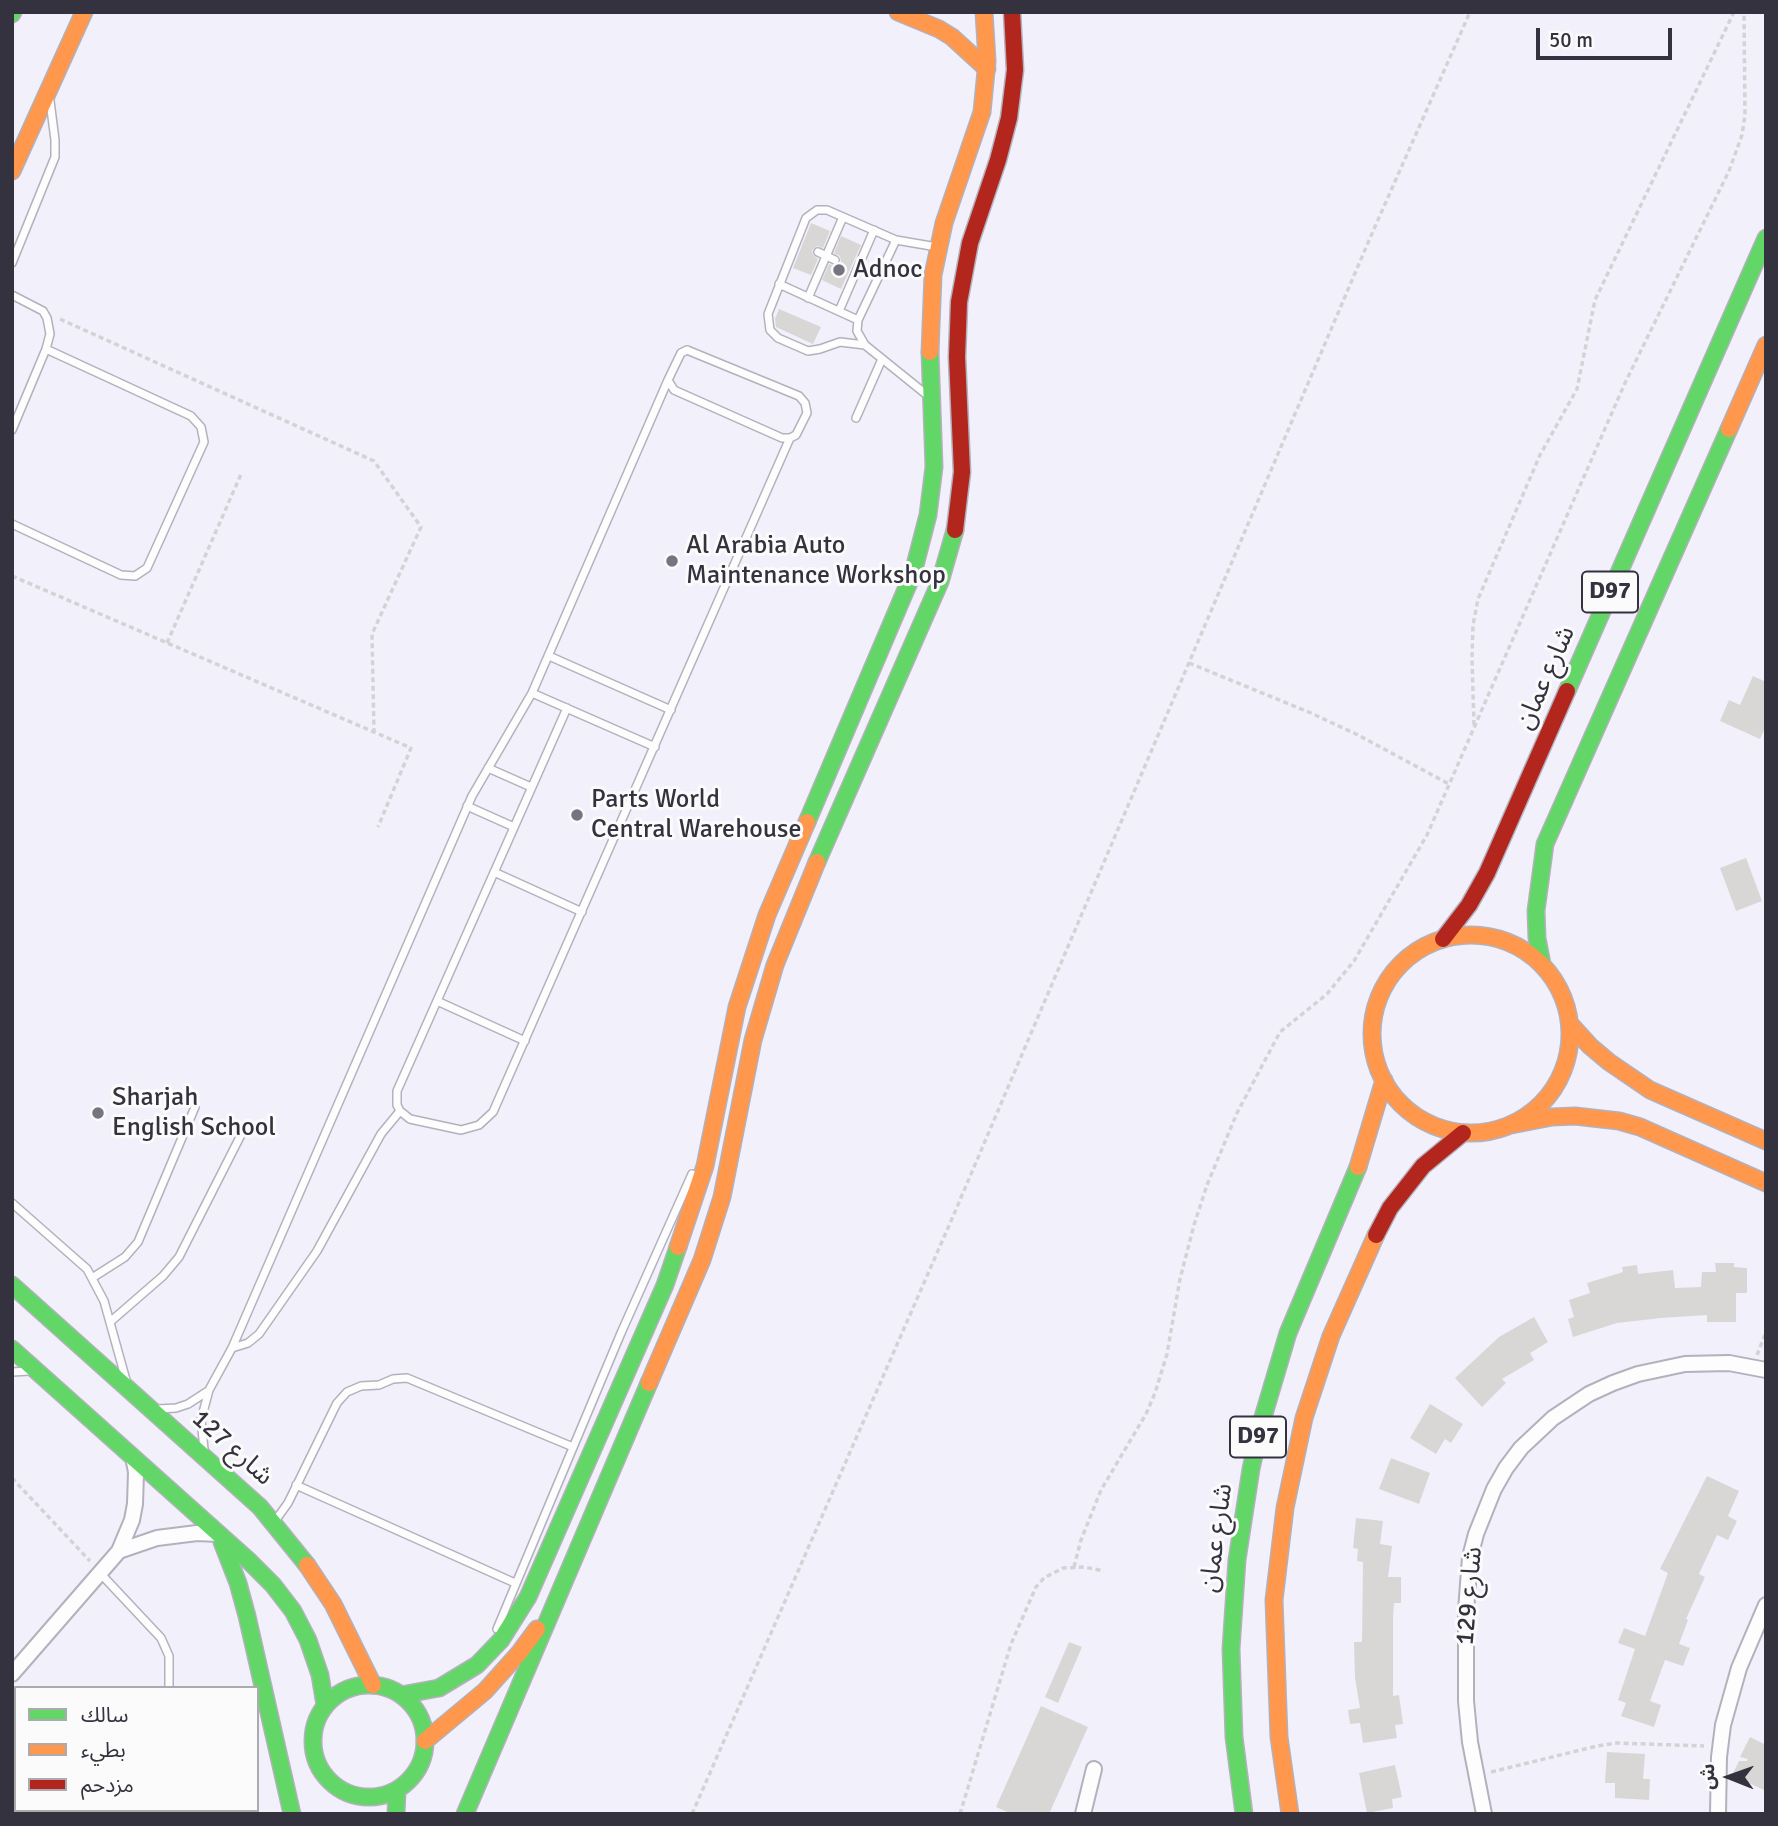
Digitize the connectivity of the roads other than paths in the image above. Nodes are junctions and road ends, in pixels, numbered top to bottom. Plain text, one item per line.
1 (84, 12) edge
2 (898, 12) edge
3 (984, 12) edge
4 (1012, 12) edge
5 (987, 69) junction
6 (48, 89) junction
7 (12, 171) edge
8 (843, 217) junction
9 (874, 230) junction
10 (1766, 238) edge
11 (896, 240) junction
12 (938, 247) junction
13 (822, 254) junction
14 (835, 260) dead end
15 (12, 263) edge
16 (779, 284) junction
17 (12, 295) edge
18 (808, 298) junction
19 (839, 312) junction
20 (858, 320) junction
21 (865, 345) junction
22 (1766, 345) edge
23 (46, 349) junction
24 (882, 359) junction
25 (668, 380) junction
26 (932, 399) junction
27 (856, 418) dead end
28 (12, 430) edge
29 (790, 438) junction
30 (12, 524) edge
31 (549, 656) junction
32 (532, 693) junction
33 (566, 708) junction
34 (671, 710) junction
35 (655, 747) junction
36 (488, 768) junction
37 (531, 788) junction
38 (467, 806) junction
39 (514, 827) junction
40 (494, 872) junction
41 (582, 912) junction
42 (1443, 939) junction
43 (1542, 964) junction
44 (437, 1001) junction
45 (1570, 1024) junction
46 (525, 1041) junction
47 (1384, 1080) junction
48 (195, 1107) dead end
49 (400, 1111) junction
50 (246, 1125) dead end
51 (1511, 1125) junction
52 (1463, 1133) junction
53 (710, 1139) junction
54 (1766, 1141) edge
55 (1766, 1182) edge
56 (12, 1203) edge
57 (92, 1278) junction
58 (12, 1285) edge
59 (110, 1322) junction
60 (232, 1348) junction
61 (12, 1349) edge
62 (1759, 1368) edge
63 (38, 1371) junction
64 (12, 1372) edge
65 (128, 1387) junction
66 (209, 1390) junction
67 (151, 1408) junction
68 (573, 1447) junction
69 (132, 1456) junction
70 (208, 1459) junction
71 (296, 1485) junction
72 (274, 1522) junction
73 (218, 1534) junction
74 (119, 1551) junction
75 (100, 1573) junction
76 (515, 1583) junction
77 (557, 1597) junction
78 (1766, 1605) edge
79 (489, 1653) junction
80 (12, 1674) edge
81 (373, 1685) junction
82 (169, 1686) edge
83 (401, 1695) junction
84 (325, 1705) junction
85 (425, 1741) junction
86 (1094, 1769) dead end
87 (397, 1790) junction
88 (350, 1795) junction
89 (292, 1814) edge
90 (358, 1814) edge
91 (396, 1814) edge
92 (465, 1814) edge
93 (1083, 1814) edge
94 (1244, 1814) edge
95 (1290, 1814) edge
96 (1484, 1814) edge
97 (1718, 1814) edge

1 - 6 street
2 - 5 street
3 - 5 street
4 - 77 street
5 - 12 street
6 - 7 street
6 - 15 lane
8 - 9 lane
8 - 13 lane
8 - 16 lane
9 - 11 lane
9 - 19 lane
10 - 42 street, شارع عمان / D97
11 - 12 lane
11 - 20 lane
12 - 26 street
13 - 14 lane
13 - 18 lane
16 - 18 lane
16 - 21 lane
17 - 23 lane
18 - 19 lane
19 - 20 lane
20 - 21 lane
21 - 24 lane
22 - 43 street, D97
23 - 28 lane
23 - 30 lane
24 - 26 lane
24 - 27 lane
25 - 29 lane
25 - 29 lane
25 - 31 lane
26 - 53 street
29 - 34 lane
31 - 32 lane
31 - 34 lane
32 - 33 lane
32 - 36 lane
33 - 35 lane
33 - 37 lane
34 - 35 lane
35 - 41 lane
36 - 37 lane
36 - 38 lane
37 - 39 lane
38 - 39 lane
38 - 60 lane
39 - 40 lane
40 - 41 lane
40 - 44 lane
41 - 46 lane
42 - 43 street
42 - 47 street
43 - 45 street
44 - 46 lane
44 - 49 lane
45 - 51 street
45 - 54 street
46 - 49 lane
47 - 52 street
47 - 94 street, شارع عمان / D97
48 - 57 lane
49 - 60 lane
50 - 59 lane
51 - 52 street
51 - 55 street
52 - 95 street, D97
53 - 68 lane
53 - 79 street
56 - 57 lane
57 - 59 lane
58 - 65 street, شارع 127
59 - 65 lane
60 - 66 lane
61 - 63 street
62 - 96 street, شارع 129
63 - 64 lane
63 - 69 street
65 - 67 street, شارع 127
66 - 67 lane
66 - 70 lane
67 - 70 street, شارع 127
68 - 71 lane
68 - 76 lane
69 - 73 street
69 - 74 street
70 - 72 street, شارع 127
71 - 72 lane
71 - 76 lane
72 - 81 street, شارع 127
73 - 74 street
73 - 84 street
73 - 89 street
74 - 75 street
75 - 80 street
75 - 82 lane
76 - 79 lane
77 - 85 street
77 - 92 street
78 - 97 street
79 - 83 street
81 - 83 street
81 - 84 street
83 - 85 street
84 - 88 street
85 - 87 street
86 - 93 street
87 - 88 street
87 - 91 street
88 - 90 street

